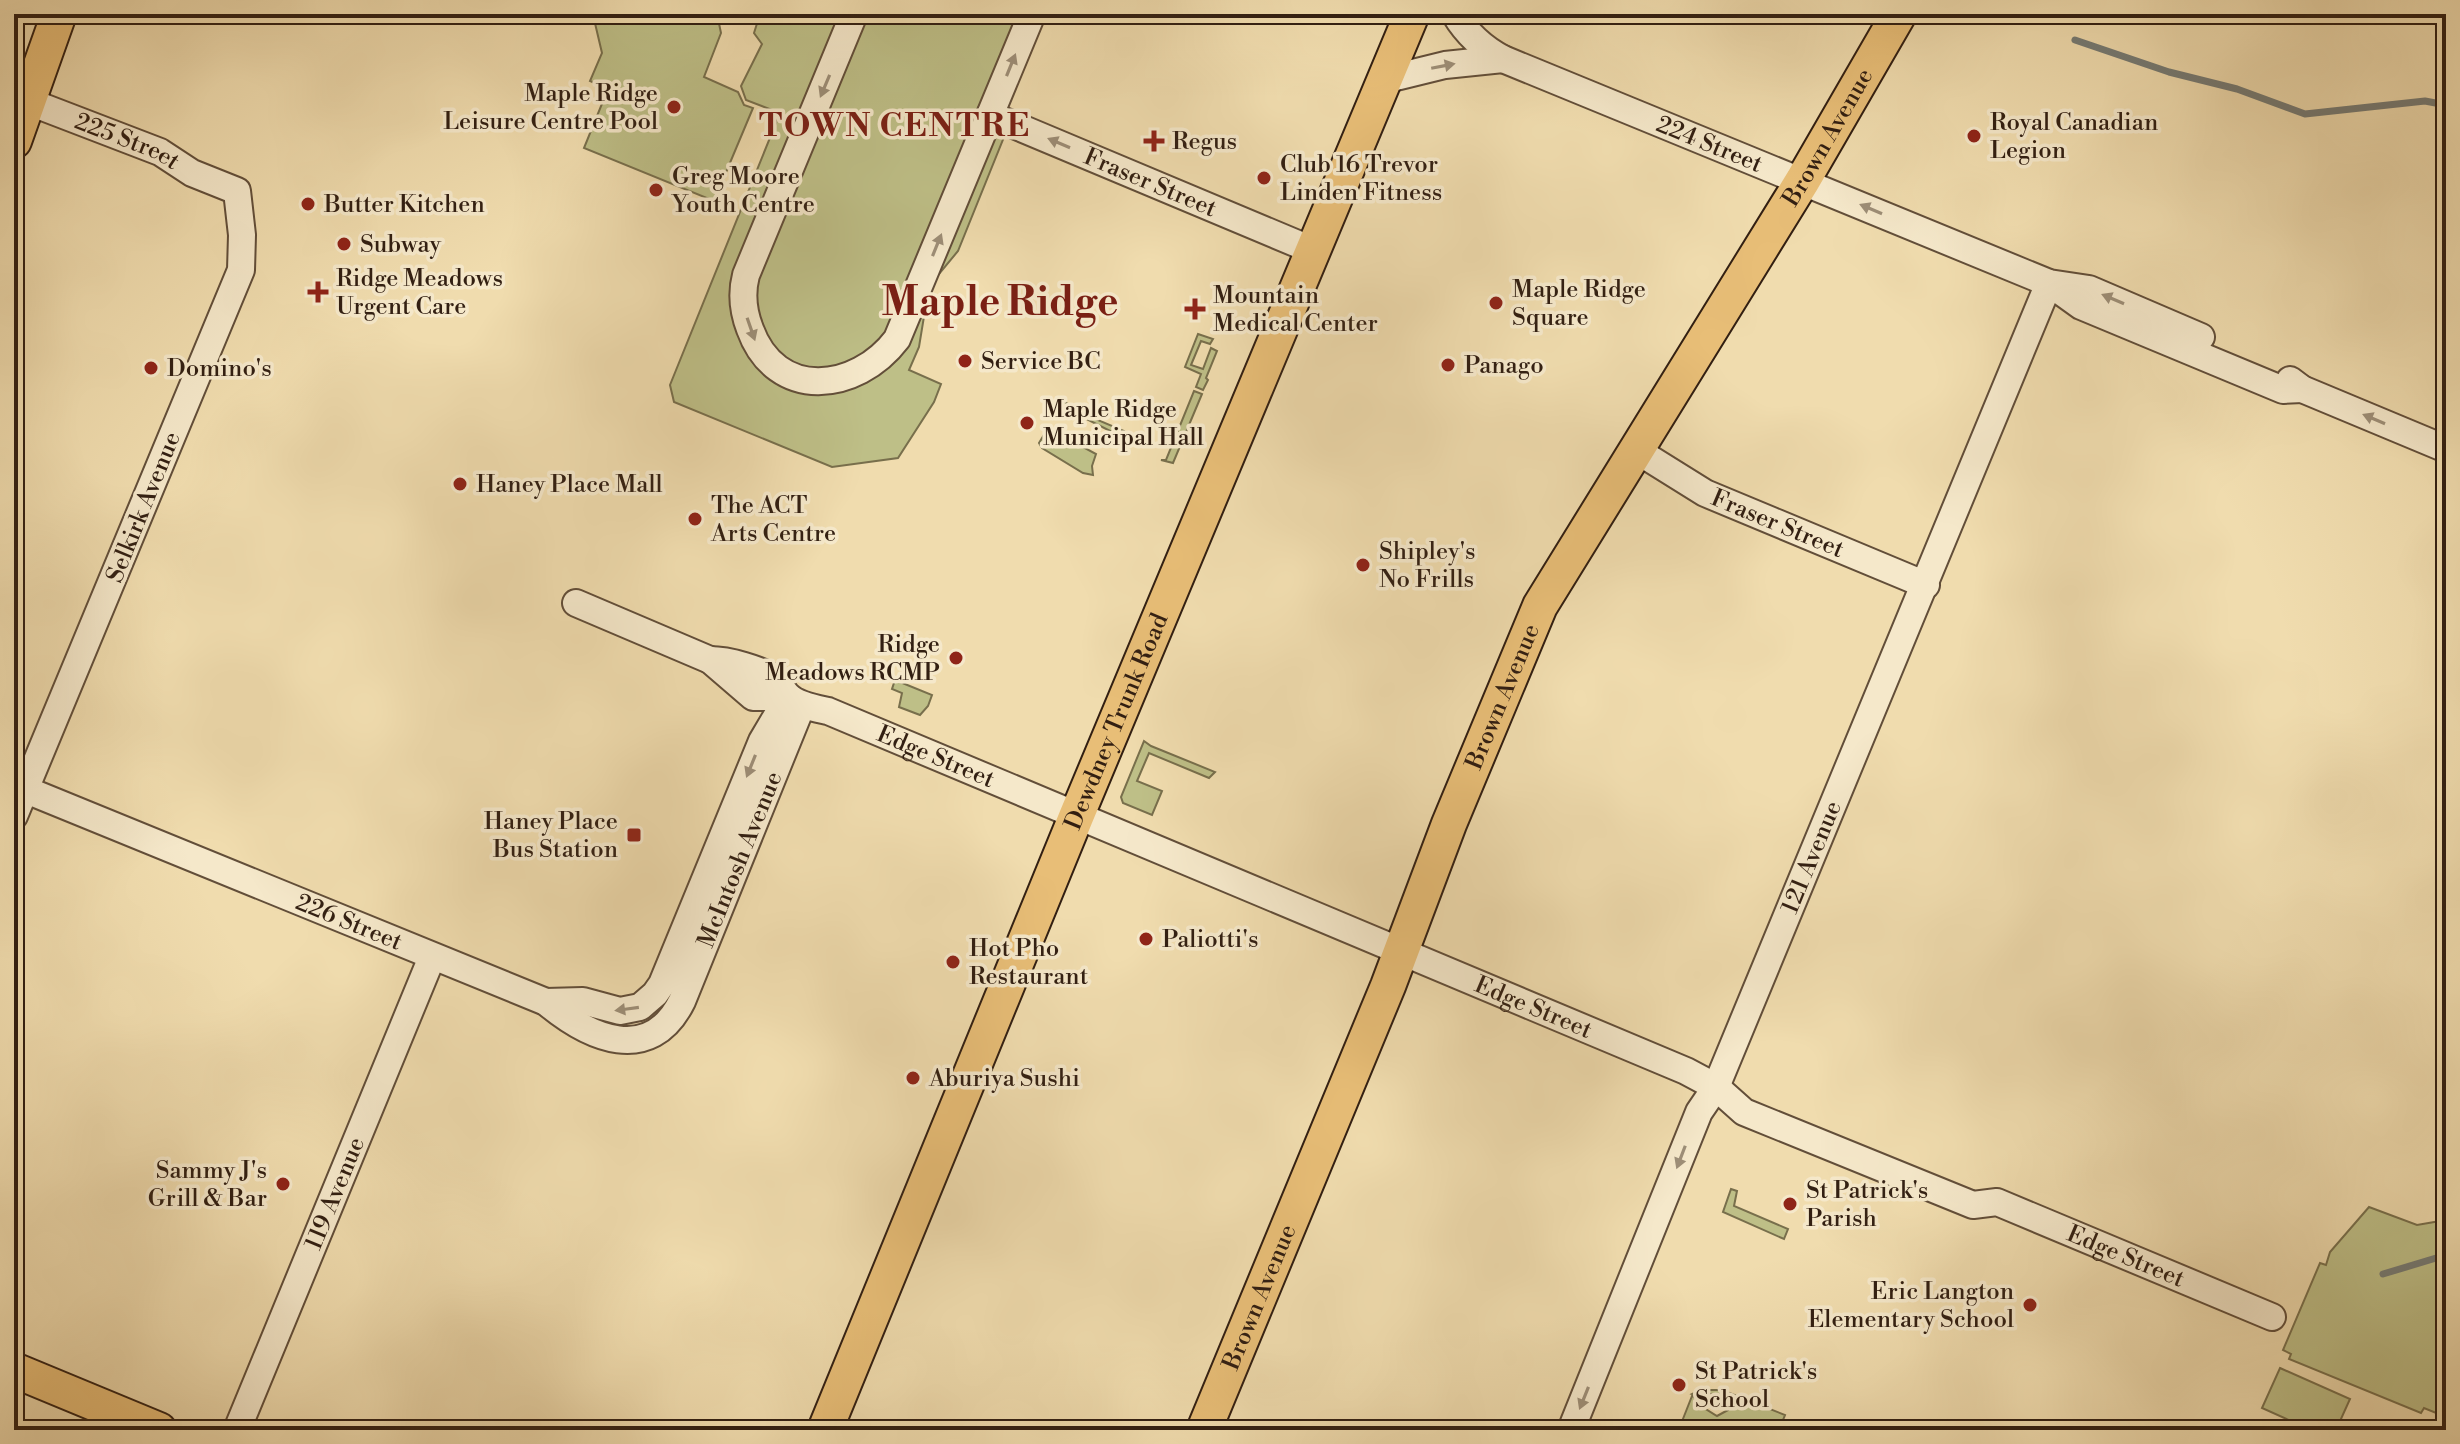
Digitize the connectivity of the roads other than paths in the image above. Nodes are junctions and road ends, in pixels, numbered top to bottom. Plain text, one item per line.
1 (59, 14) edge
2 (854, 14) edge
3 (1032, 14) edge
4 (1412, 14) edge
5 (1455, 14) edge
6 (1899, 14) edge
7 (1503, 59) junction
8 (1384, 80) junction
9 (21, 99) edge
10 (990, 115) junction
11 (14, 141) edge
12 (1803, 180) junction
13 (237, 191) joint
14 (1312, 250) junction
15 (2049, 283) junction
16 (2446, 449) edge
17 (1636, 450) junction
18 (1926, 585) junction
19 (576, 603) dead end
20 (795, 701) junction
21 (20, 787) edge
22 (14, 816) edge
23 (1076, 817) junction
24 (1401, 952) junction
25 (432, 957) junction
26 (546, 1002) junction
27 (676, 1013) joint
28 (1716, 1087) junction
29 (2272, 1317) dead end
30 (14, 1370) edge
31 (159, 1430) edge
32 (237, 1430) edge
33 (825, 1430) edge
34 (1204, 1430) edge
35 (1571, 1430) edge

1 - 9 main road
2 -> 10 street
10 -> 3 street
4 - 8 main road, Dewdney Trunk Road
5 - 7 street, 224 Street
6 - 12 main road, Brown Avenue
8 -> 7 street, 224 Street
7 - 12 street, 224 Street
8 - 14 main road, Dewdney Trunk Road
9 - 11 main road
9 - 13 street, 225 Street
14 -> 10 street, Fraser Street
15 -> 12 street, 224 Street
12 - 17 main road, Brown Avenue
13 - 21 street, Selkirk Avenue
14 - 23 main road, Dewdney Trunk Road
16 -> 15 street, 224 Street
15 - 18 street, 121 Avenue
17 - 18 street, Fraser Street
17 - 24 main road, Brown Avenue
18 - 28 street, 121 Avenue
19 - 20 street, Edge Street
20 - 23 street, Edge Street
20 -> 26 street
20 - 27 street, McIntosh Avenue
21 - 22 street, Selkirk Avenue
21 - 25 street, 226 Street
23 - 24 street, Edge Street
23 - 33 main road, Dewdney Trunk Road
24 - 28 street, Edge Street
24 - 34 main road, Brown Avenue
25 - 26 street, 226 Street
25 - 32 street, 119 Avenue
26 - 27 street, 226 Street
28 - 29 street, Edge Street
28 -> 35 street, 121 Avenue
30 - 31 main road

